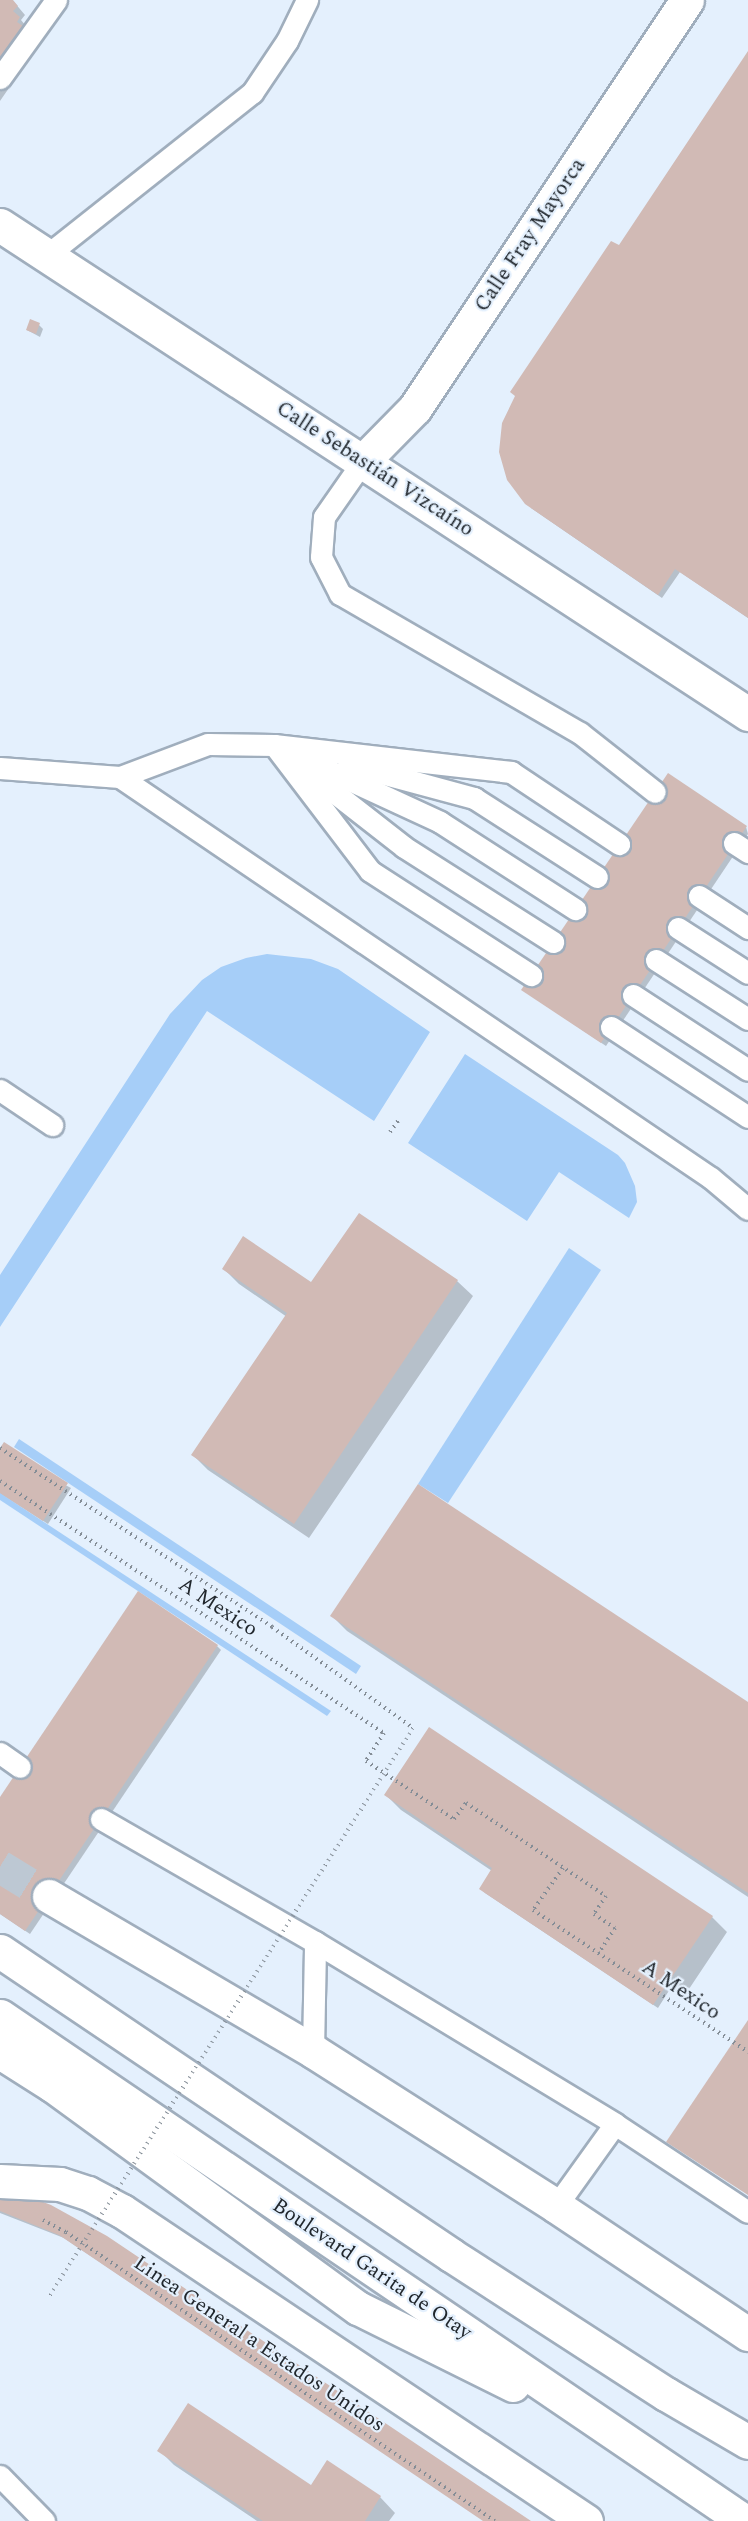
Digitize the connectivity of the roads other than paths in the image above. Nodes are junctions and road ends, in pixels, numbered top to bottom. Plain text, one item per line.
1 (56, 0) edge
2 (307, 0) edge
3 (687, 0) edge
4 (0, 78) edge
5 (0, 225) edge
6 (46, 256) junction
7 (363, 461) junction
8 (748, 714) edge
9 (274, 745) junction
10 (0, 768) edge
11 (120, 777) junction
12 (655, 792) dead end
13 (620, 844) dead end
14 (597, 877) dead end
15 (699, 896) dead end
16 (575, 909) dead end
17 (678, 928) dead end
18 (748, 928) edge
19 (553, 942) dead end
20 (656, 960) dead end
21 (748, 973) edge
22 (531, 975) dead end
23 (633, 994) dead end
24 (748, 1020) edge
25 (611, 1027) dead end
26 (748, 1070) edge
27 (0, 1090) edge
28 (748, 1117) edge
29 (52, 1125) dead end
30 (748, 1209) edge
31 (0, 1753) edge
32 (20, 1767) dead end
33 (101, 1819) dead end
34 (49, 1896) tunnel mouth
35 (315, 1942) junction
36 (0, 1951) edge
37 (0, 2016) edge
38 (313, 2051) junction
39 (0, 2052) edge
40 (615, 2124) junction
41 (0, 2181) edge
42 (556, 2206) junction
43 (748, 2212) edge
44 (748, 2334) edge
45 (627, 2442) junction
46 (748, 2442) edge
47 (0, 2476) edge
48 (44, 2521) edge
49 (585, 2521) edge
50 (744, 2521) edge

1 - 4 lane
2 - 6 lane
3 - 7 main road, Calle Fray Mayorca
5 - 6 main road, Calle Sebastián Vizcaíno
6 - 7 main road, Calle Sebastián Vizcaíno
7 - 8 main road, Calle Sebastián Vizcaíno
7 - 12 lane
9 - 11 lane
9 - 13 lane
9 - 14 lane
9 - 16 lane
9 - 19 lane
9 - 22 lane
10 - 11 lane
11 - 30 lane
15 - 18 lane
17 - 21 lane
20 - 24 lane
23 - 26 lane
25 - 28 lane
27 - 29 lane
31 - 32 lane
33 - 35 lane
34 - 38 main road
35 - 38 lane
35 - 40 lane
36 - 46 main road
37 - 45 main road, Boulevard Garita de Otay
38 - 42 main road
39 - 45 main road
40 - 42 lane
40 - 43 lane
41 - 49 main road
42 - 44 main road
45 - 50 main road, Boulevard Garita de Otay
47 - 48 lane

